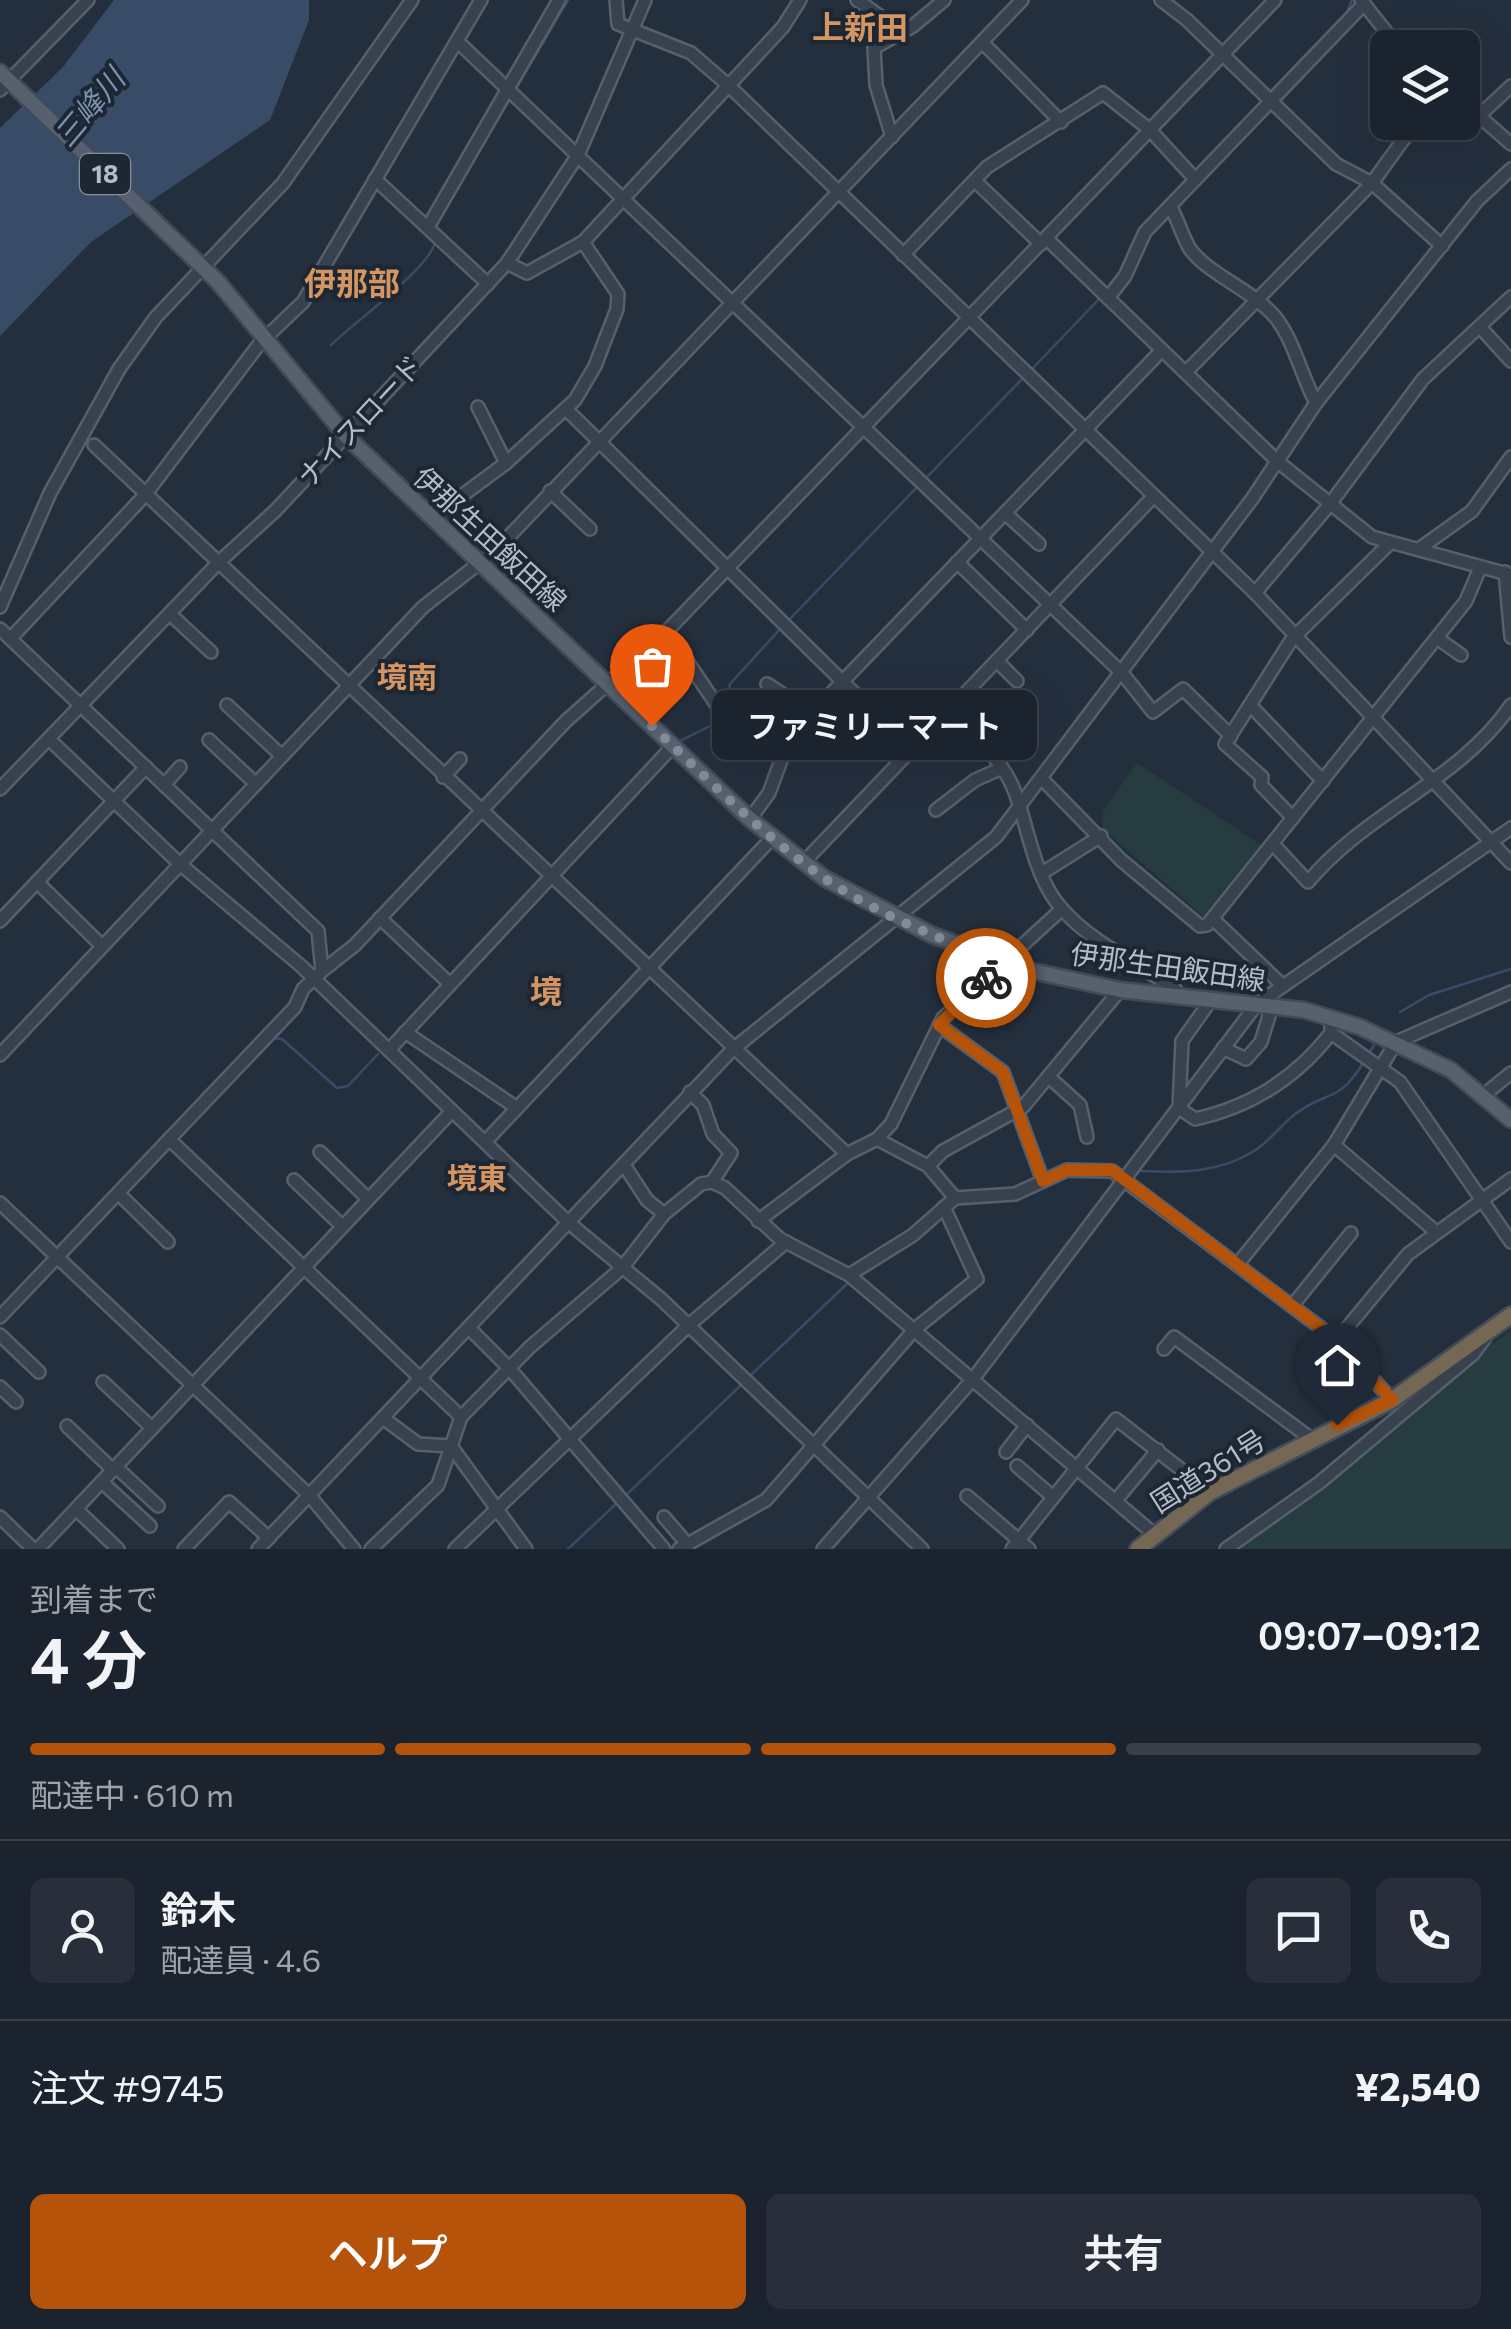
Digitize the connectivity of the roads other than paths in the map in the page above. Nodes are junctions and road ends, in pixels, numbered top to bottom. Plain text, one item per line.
1 (88, 0) edge
2 (412, 0) edge
3 (481, 0) edge
4 (559, 0) edge
5 (616, 0) edge
6 (645, 0) edge
7 (800, 0) edge
8 (857, 0) edge
9 (944, 0) edge
10 (1022, 0) edge
11 (1160, 0) edge
12 (1275, 0) edge
13 (1362, 2) edge
14 (1385, 30) edge
15 (633, 31) junction
16 (901, 32) junction
17 (457, 41) junction
18 (982, 42) junction
19 (1223, 54) junction
20 (5, 81) edge
21 (730, 86) junction
22 (1511, 86) edge
23 (507, 88) junction
24 (1269, 97) junction
25 (1481, 114) joint
26 (1061, 122) junction
27 (1150, 130) junction
28 (892, 137) junction
29 (1403, 140) edge
30 (1511, 144) edge
31 (578, 155) junction
32 (1511, 169) edge
33 (1193, 177) junction
34 (376, 179) junction
35 (974, 181) junction
36 (1372, 184) junction
37 (839, 190) junction
38 (626, 198) junction
39 (1170, 206) junction
40 (428, 227) junction
41 (1043, 241) junction
42 (583, 242) junction
43 (1442, 246) junction
44 (903, 255) junction
45 (507, 263) junction
46 (201, 266) junction
47 (488, 284) junction
48 (1105, 296) junction
49 (1511, 297) edge
50 (1259, 299) junction
51 (732, 300) junction
52 (970, 320) junction
53 (1480, 327) junction
54 (264, 338) junction
55 (1162, 350) junction
56 (1511, 362) edge
57 (1186, 372) junction
58 (1316, 403) junction
59 (478, 408) dead end
60 (567, 410) junction
61 (866, 426) junction
62 (1084, 430) junction
63 (346, 436) junction
64 (596, 441) junction
65 (94, 445) dead end
66 (1511, 457) edge
67 (1277, 461) junction
68 (506, 463) junction
69 (550, 491) junction
70 (145, 495) junction
71 (1154, 496) junction
72 (1330, 504) junction
73 (1005, 512) junction
74 (427, 515) junction
75 (590, 530) dead end
76 (980, 538) junction
77 (1039, 544) dead end
78 (1388, 544) junction
79 (1418, 549) junction
80 (1212, 552) junction
81 (220, 562) junction
82 (478, 562) junction
83 (956, 562) junction
84 (728, 568) junction
85 (1480, 568) junction
86 (1508, 574) edge
87 (1255, 593) junction
88 (1050, 606) junction
89 (0, 607) edge
90 (170, 614) junction
91 (1027, 630) junction
92 (667, 631) junction
93 (5, 633) edge
94 (1295, 636) junction
95 (1511, 637) edge
96 (1437, 638) junction
97 (211, 652) dead end
98 (1461, 655) dead end
99 (997, 662) junction
100 (1122, 673) junction
101 (844, 679) junction
102 (1017, 681) dead end
103 (767, 684) dead end
104 (608, 685) junction
105 (348, 686) junction
106 (227, 704) dead end
107 (1250, 706) junction
108 (1511, 706) edge
109 (82, 707) junction
110 (949, 712) junction
111 (810, 713) junction
112 (1373, 719) junction
113 (1231, 736) junction
114 (209, 740) dead end
115 (51, 741) junction
116 (673, 746) junction
117 (785, 746) junction
118 (912, 750) junction
119 (282, 756) junction
120 (460, 759) dead end
121 (146, 767) junction
122 (180, 767) dead end
123 (1000, 769) junction
124 (444, 776) junction
125 (1042, 779) junction
126 (1432, 780) junction
127 (1323, 781) junction
128 (256, 784) junction
129 (164, 785) junction
130 (0, 789) edge
131 (114, 802) junction
132 (936, 810) dead end
133 (1019, 810) junction
134 (480, 811) junction
135 (750, 818) junction
136 (1293, 818) junction
137 (1511, 828) edge
138 (212, 830) junction
139 (1100, 836) junction
140 (772, 838) junction
141 (1491, 842) junction
142 (1272, 844) junction
143 (804, 862) junction
144 (1511, 863) edge
145 (180, 864) junction
146 (1042, 873) junction
147 (548, 877) junction
148 (37, 882) junction
149 (1062, 909) junction
150 (380, 918) junction
151 (897, 919) junction
152 (1214, 920) junction
153 (0, 921) edge
154 (102, 946) junction
155 (1004, 962) junction
156 (648, 971) junction
157 (318, 975) junction
158 (447, 982) junction
159 (1282, 985) junction
160 (1120, 990) junction
161 (1511, 992) edge
162 (1174, 996) junction
163 (1211, 1000) junction
164 (1265, 1005) junction
165 (939, 1025) junction
166 (1331, 1025) junction
167 (406, 1032) junction
168 (1396, 1042) junction
169 (1223, 1048) junction
170 (388, 1050) junction
171 (732, 1050) junction
172 (0, 1054) edge
173 (1383, 1069) junction
174 (1511, 1073) edge
175 (1050, 1078) junction
176 (690, 1092) junction
177 (1484, 1095) junction
178 (517, 1108) junction
179 (1179, 1108) junction
180 (1018, 1110) junction
181 (452, 1111) junction
182 (1511, 1120) edge
183 (1087, 1137) dead end
184 (877, 1139) junction
185 (171, 1142) junction
186 (485, 1142) junction
187 (1334, 1145) junction
188 (320, 1152) dead end
189 (847, 1154) junction
190 (624, 1165) junction
191 (928, 1166) junction
192 (1511, 1179) edge
193 (294, 1180) dead end
194 (1126, 1180) junction
195 (1043, 1181) junction
196 (712, 1182) junction
197 (118, 1193) junction
198 (955, 1198) junction
199 (1480, 1198) junction
200 (368, 1199) junction
201 (0, 1203) edge
202 (945, 1210) junction
203 (664, 1214) junction
204 (758, 1221) junction
205 (569, 1223) junction
206 (342, 1226) junction
207 (1436, 1231) junction
208 (1351, 1233) dead end
209 (168, 1242) dead end
210 (786, 1242) junction
211 (1511, 1242) edge
212 (59, 1259) junction
213 (1237, 1265) junction
214 (302, 1268) junction
215 (622, 1268) junction
216 (852, 1277) junction
217 (1292, 1306) junction
218 (1511, 1315) edge
219 (0, 1317) edge
220 (689, 1325) junction
221 (470, 1328) junction
222 (915, 1329) junction
223 (1490, 1331) junction
224 (0, 1335) edge
225 (1337, 1340) junction
226 (1164, 1350) dead end
227 (509, 1368) junction
228 (39, 1372) dead end
229 (421, 1379) junction
230 (973, 1379) junction
231 (104, 1382) dead end
232 (193, 1385) junction
233 (0, 1387) edge
234 (1392, 1400) junction
235 (16, 1402) dead end
236 (461, 1416) junction
237 (383, 1418) junction
238 (1027, 1425) junction
239 (67, 1426) dead end
240 (152, 1428) junction
241 (1310, 1438) junction
242 (570, 1440) junction
243 (812, 1444) junction
244 (451, 1446) junction
245 (1158, 1450) junction
246 (1006, 1452) dead end
247 (1017, 1466) dead end
248 (1077, 1467) junction
249 (114, 1469) junction
250 (102, 1482) junction
251 (1210, 1492) junction
252 (309, 1495) junction
253 (966, 1496) dead end
254 (1053, 1497) junction
255 (868, 1498) junction
256 (1116, 1500) junction
257 (158, 1506) dead end
258 (76, 1509) junction
259 (497, 1509) junction
260 (0, 1517) edge
261 (664, 1517) dead end
262 (150, 1526) dead end
263 (1154, 1534) junction
264 (266, 1545) edge
265 (1020, 1546) edge
266 (683, 1547) edge
267 (36, 1549) edge
268 (118, 1549) edge
269 (184, 1549) edge
270 (354, 1549) edge
271 (371, 1549) edge
272 (456, 1549) edge
273 (526, 1549) edge
274 (664, 1549) edge
275 (823, 1549) edge
276 (922, 1549) edge
277 (1138, 1549) edge
278 (1226, 1549) edge

1 - 20 street
2 - 46 street
3 - 17 street
4 - 23 street
5 - 15 street
6 - 15 street, ナイスロード
7 - 21 street
8 - 16 street
9 - 16 street
10 - 18 street
11 - 19 street
12 - 19 street
13 - 14 street
13 - 24 street
15 - 21 street
15 - 31 street, ナイスロード
16 - 28 street
17 - 23 street
17 - 34 street
18 - 26 street
18 - 28 street
19 - 24 street
19 - 27 street
20 - 46 main road, 伊那生田飯田線 / 18
21 - 37 street
21 - 38 street
22 - 25 street
23 - 31 street
23 - 40 street
24 - 33 street
24 - 36 street
25 - 30 street
26 - 27 street
26 - 35 street
27 - 33 street
27 - 41 street
28 - 37 street
29 - 36 street
31 - 38 street
31 - 45 street, ナイスロード
32 - 43 street
33 - 39 street
34 - 40 street
34 - 54 street
35 - 41 street
35 - 44 street
36 - 43 street
36 - 50 street
37 - 44 street
37 - 51 street
38 - 42 street
38 - 51 street
39 - 48 street
39 - 50 street
40 - 47 street
41 - 48 street
41 - 52 street
42 - 45 street
42 - 60 street
43 - 58 street
44 - 52 street
45 - 47 street, ナイスロード
46 - 54 main road, 伊那生田飯田線 / 18
46 - 89 street
47 - 63 street, ナイスロード
48 - 55 street
49 - 53 street
50 - 57 street
50 - 58 street
51 - 61 street
51 - 64 street
52 - 61 street
52 - 62 street
53 - 56 street
53 - 72 street
54 - 63 main road, 伊那生田飯田線 / 18
54 - 70 street
55 - 57 street
55 - 62 street
57 - 67 street
58 - 67 street
59 - 68 street
60 - 64 street
60 - 68 street
61 - 76 street
61 - 84 street
62 - 71 street
62 - 73 street
63 - 74 main road, 伊那生田飯田線 / 18
63 - 81 street, ナイスロード
64 - 69 street
64 - 84 street
65 - 70 street
66 - 79 street
67 - 72 street
67 - 80 street
68 - 74 street
69 - 75 street
69 - 82 street
70 - 81 street
70 - 93 street
71 - 80 street
71 - 88 street
72 - 78 street
72 - 87 street
73 - 76 street
73 - 77 street
74 - 82 main road, 伊那生田飯田線 / 18
76 - 83 street
76 - 88 street
78 - 79 street
78 - 94 street
79 - 85 street
80 - 87 street
80 - 100 street
81 - 90 street, ナイスロード
81 - 105 street
82 - 104 main road, 伊那生田飯田線 / 18
82 - 105 street
83 - 91 street
83 - 101 street
84 - 92 street
84 - 101 street
85 - 86 street
85 - 96 street
86 - 95 street
87 - 94 street
88 - 91 street
88 - 100 street
90 - 97 street
90 - 109 street, ナイスロード
91 - 99 street
92 - 104 street
92 - 117 street
93 - 109 street
94 - 107 street
94 - 112 street
96 - 98 street
96 - 112 street
99 - 102 street
99 - 110 street
100 - 113 street
100 - 125 street
101 - 111 street
101 - 118 street
103 - 111 street
104 - 116 main road, 伊那生田飯田線 / 18
104 - 134 street
105 - 119 street
105 - 124 street
106 - 119 street
107 - 113 street
107 - 127 street
108 - 126 street
109 - 115 street, ナイスロード
109 - 121 street
110 - 118 street
110 - 123 street
111 - 117 street
112 - 126 street
112 - 127 street
113 - 136 street
114 - 128 street
115 - 130 street, ナイスロード
115 - 131 street
116 - 135 main road, 伊那生田飯田線 / 18
116 - 147 street
117 - 135 street
118 - 143 street
119 - 128 street
120 - 124 street
121 - 129 street
121 - 131 street
122 - 129 street
123 - 132 street
123 - 133 street
124 - 134 street
125 - 133 street
125 - 139 street
126 - 141 street
126 - 142 street
127 - 136 street
128 - 138 street
129 - 138 street
131 - 145 street
131 - 148 street
133 - 146 street
133 - 151 street
134 - 147 street
134 - 150 street
135 - 140 main road, 伊那生田飯田線 / 18
136 - 142 street
137 - 141 street
138 - 145 street
138 - 157 street
139 - 146 street
139 - 152 street
140 - 143 main road, 伊那生田飯田線 / 18
140 - 156 street
141 - 144 street
141 - 159 street
142 - 152 street
143 - 151 main road, 伊那生田飯田線 / 18
145 - 154 street
145 - 157 street
146 - 149 street
147 - 156 street
147 - 158 street
148 - 153 street
148 - 154 street
149 - 155 street
149 - 162 street
150 - 157 street
150 - 158 street
151 - 155 main road, 伊那生田飯田線 / 18
151 - 171 street
152 - 159 street
154 - 172 street
155 - 160 main road, 伊那生田飯田線 / 18
155 - 165 street
156 - 171 street
156 - 178 street
157 - 170 street
157 - 185 street
158 - 167 street
159 - 164 street
160 - 162 main road, 伊那生田飯田線 / 18
160 - 175 street
161 - 168 street
162 - 163 main road, 伊那生田飯田線 / 18
163 - 164 main road, 伊那生田飯田線 / 18
163 - 179 street
164 - 166 main road, 伊那生田飯田線 / 18
164 - 169 street
164 - 169 street
165 - 180 street
165 - 184 street
166 - 168 main road, 伊那生田飯田線 / 18
166 - 173 street
166 - 179 street
167 - 170 street
167 - 178 street
168 - 173 street
168 - 177 main road, 伊那生田飯田線 / 18
169 - 179 street
170 - 181 street
171 - 176 street
171 - 189 street
173 - 187 street
173 - 199 street
174 - 177 street
175 - 180 street
175 - 183 street
176 - 190 street
176 - 196 street
177 - 182 main road, 伊那生田飯田線 / 18
178 - 186 street
179 - 194 street
180 - 191 street
180 - 195 street
181 - 186 street
181 - 200 street
184 - 189 street
184 - 191 street
185 - 197 street
185 - 214 street
186 - 205 street
187 - 207 street
187 - 213 street
188 - 200 street
189 - 204 street
190 - 203 street
190 - 205 street
191 - 198 street
192 - 199 street
193 - 206 street
194 - 195 street
194 - 213 street
194 - 230 street
195 - 198 street
196 - 203 street
196 - 204 street
197 - 209 street
197 - 212 street
198 - 202 street
199 - 207 street
199 - 211 street
200 - 206 street
201 - 212 street
202 - 216 street
202 - 222 street
203 - 215 street
204 - 210 street
205 - 215 street
205 - 221 street
206 - 214 street
207 - 225 street
208 - 217 street
210 - 216 street
210 - 220 street
212 - 219 street
212 - 232 street
213 - 217 street
214 - 229 street
214 - 232 street
215 - 220 street
215 - 227 street
216 - 222 street
217 - 225 street
218 - 223 highway, 国道361号
220 - 242 street
220 - 243 street
221 - 227 street
221 - 229 street
222 - 230 street
222 - 243 street
223 - 234 highway, 国道361号
223 - 278 street
224 - 228 street
225 - 234 street
226 - 241 street
227 - 236 street
227 - 242 street
229 - 236 street
229 - 237 street
230 - 238 street
230 - 255 street
231 - 240 street
232 - 240 street
232 - 252 street
233 - 235 street
234 - 241 highway, 国道361号
236 - 244 street
237 - 244 street
237 - 252 street
238 - 246 street
238 - 248 street
239 - 249 street
240 - 249 street
241 - 251 highway, 国道361号
242 - 259 street
242 - 274 street
243 - 255 street
243 - 266 street
244 - 259 street
244 - 271 street
245 - 248 street
245 - 251 street
245 - 256 street
247 - 254 street
248 - 254 street
248 - 256 street
249 - 250 street
249 - 257 street
250 - 258 street
250 - 262 street
251 - 263 highway, 国道361号
252 - 264 street
252 - 270 street
253 - 265 street
254 - 265 street
255 - 275 street
255 - 276 street
256 - 263 street
258 - 267 street
258 - 268 street
259 - 272 street
259 - 273 street
260 - 267 street
261 - 266 street
263 - 277 highway, 国道361号
264 - 269 street

